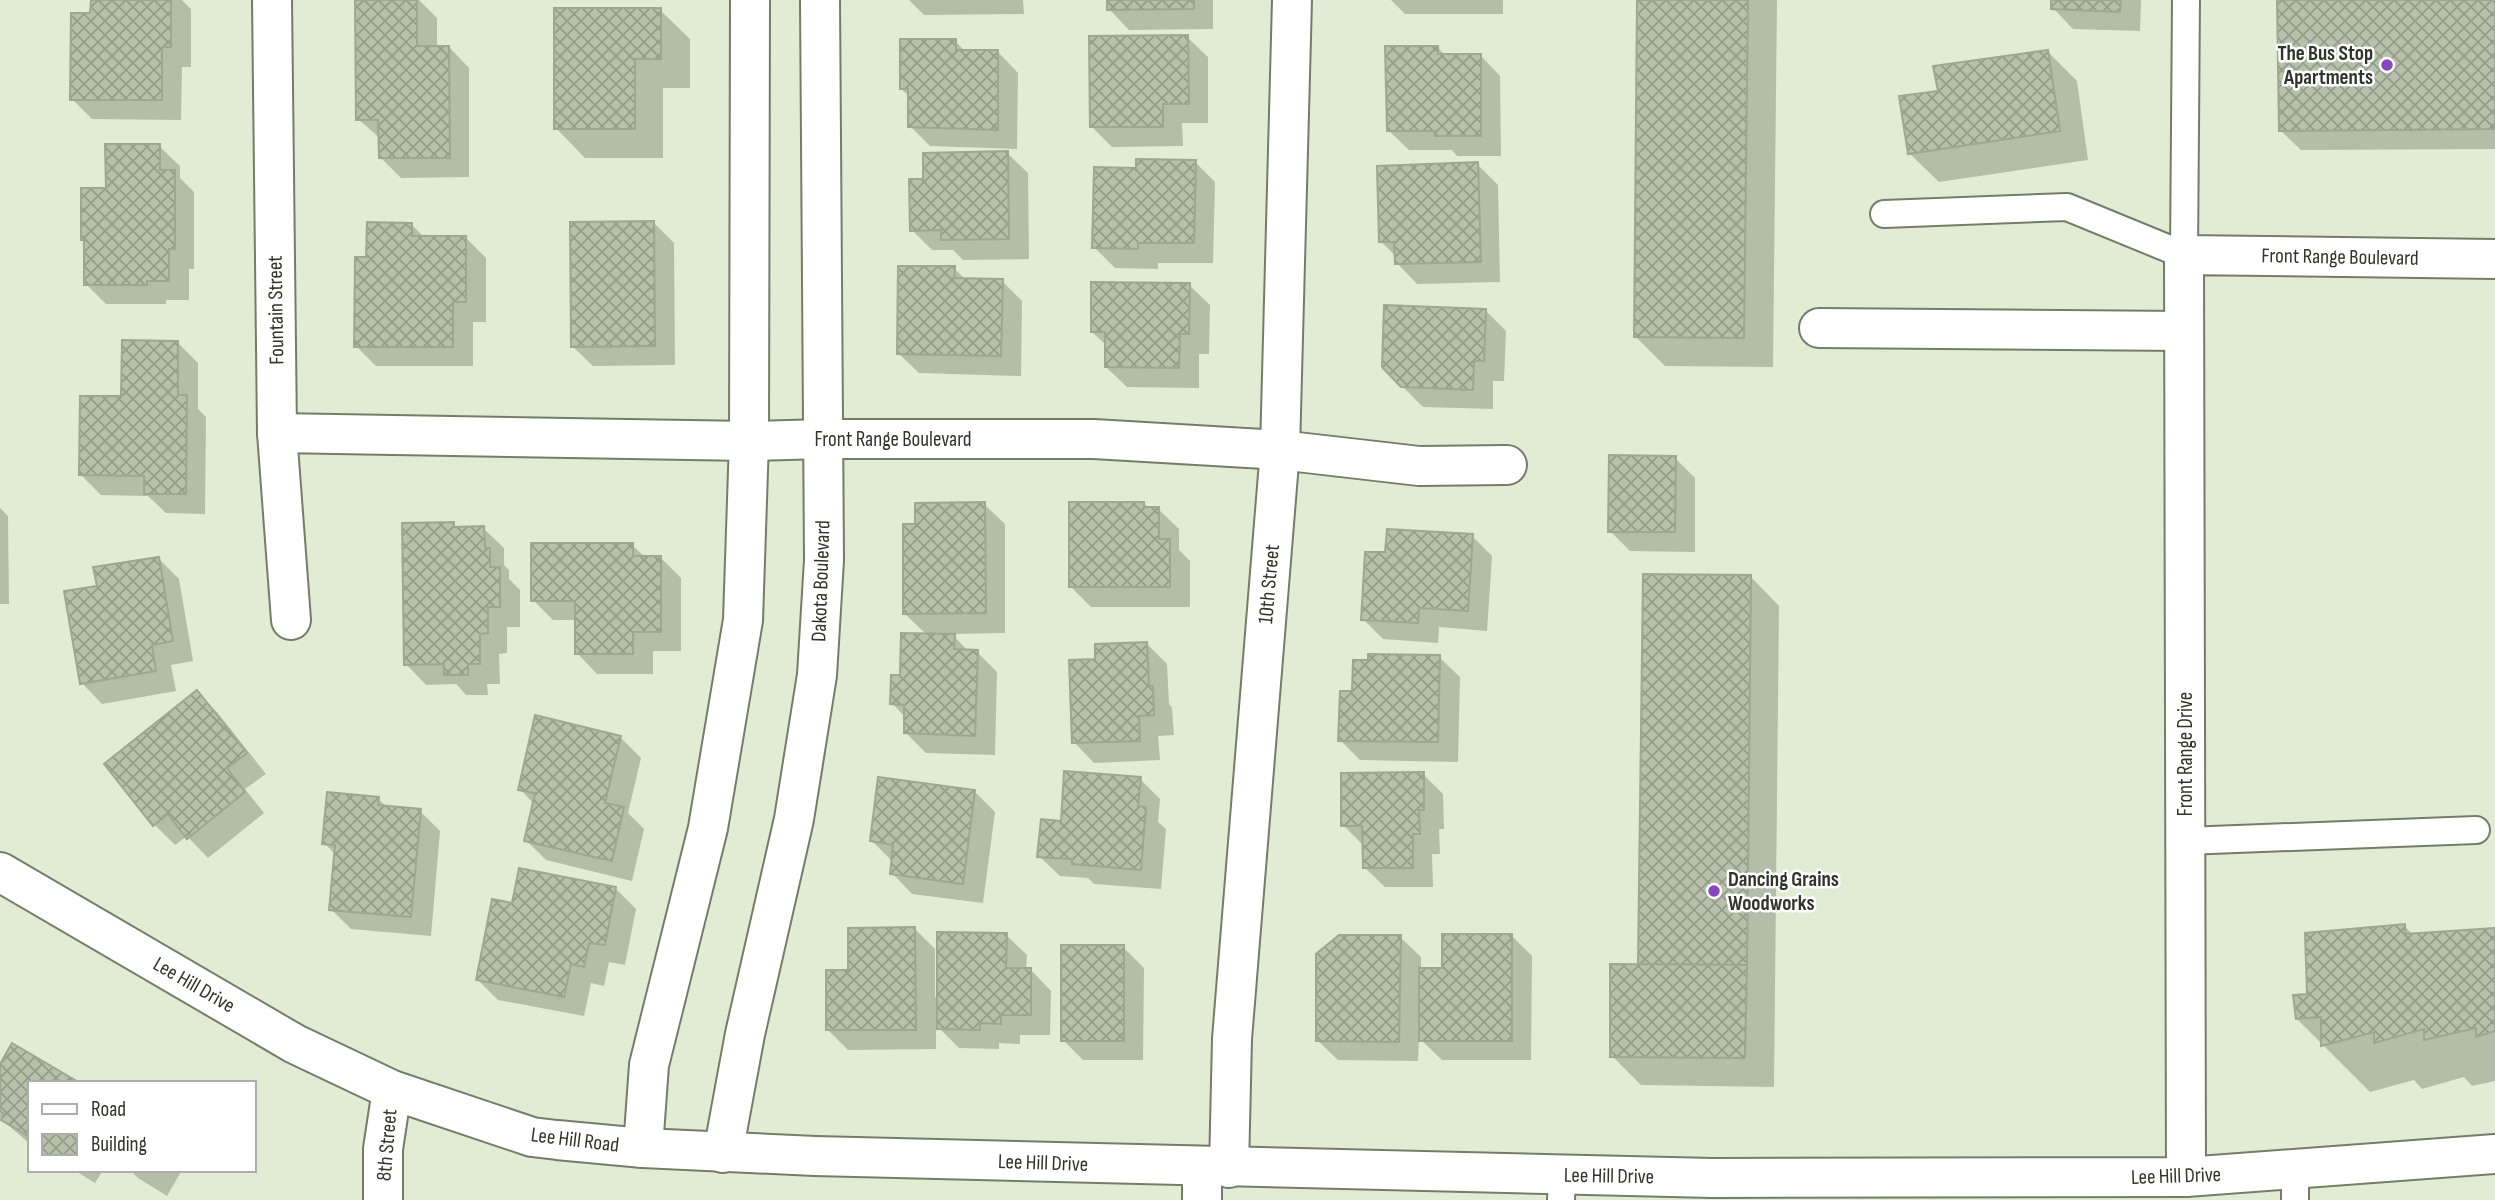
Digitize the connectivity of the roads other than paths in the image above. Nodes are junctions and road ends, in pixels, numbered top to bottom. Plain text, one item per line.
1 (272, 0) edge
2 (750, 0) edge
3 (820, 0) edge
4 (1292, 0) edge
5 (2186, 0) edge
6 (1884, 214) dead end
7 (2184, 255) junction
8 (2495, 259) edge
9 (1819, 328) dead end
10 (2183, 331) junction
11 (277, 433) junction
12 (823, 439) junction
13 (750, 441) junction
14 (1280, 450) junction
15 (1507, 465) dead end
16 (290, 620) dead end
17 (2476, 830) dead end
18 (2185, 841) junction
19 (0, 872) edge
20 (393, 1090) junction
21 (643, 1148) junction
22 (723, 1153) junction
23 (2495, 1154) edge
24 (1211, 1178) edge
25 (2208, 1184) edge
26 (2295, 1185) edge
27 (1562, 1187) edge
28 (1941, 1189) edge
29 (383, 1200) edge

1 - 11 street, Fountain Street
2 - 13 street
3 - 12 street, Dakota Boulevard
4 - 14 street, 10th Street
5 - 7 lane
6 - 7 lane
7 - 8 street, Front Range Boulevard
7 - 10 street, Front Range Drive
9 - 10 street
10 - 18 street, Front Range Drive
11 - 13 street, Front Range Boulevard
11 - 16 street, Fountain Street
12 - 13 street, Front Range Boulevard
12 - 14 street, Front Range Boulevard
12 - 22 street, Dakota Boulevard
13 - 21 street
14 - 15 street, Front Range Boulevard
14 - 24 street, 10th Street
17 - 18 lane
18 - 25 street, Front Range Drive
19 - 20 street, Lee Hill Drive
20 - 21 street, Lee Hill Road
20 - 29 street, 8th Street
21 - 22 street, Lee Hill Road
22 - 24 street, Lee Hill Drive
23 - 26 street, Lee Hill Drive
24 - 27 street, Lee Hill Drive
25 - 26 street, Lee Hill Drive
25 - 28 street, Lee Hill Drive
27 - 28 street, Lee Hill Drive

